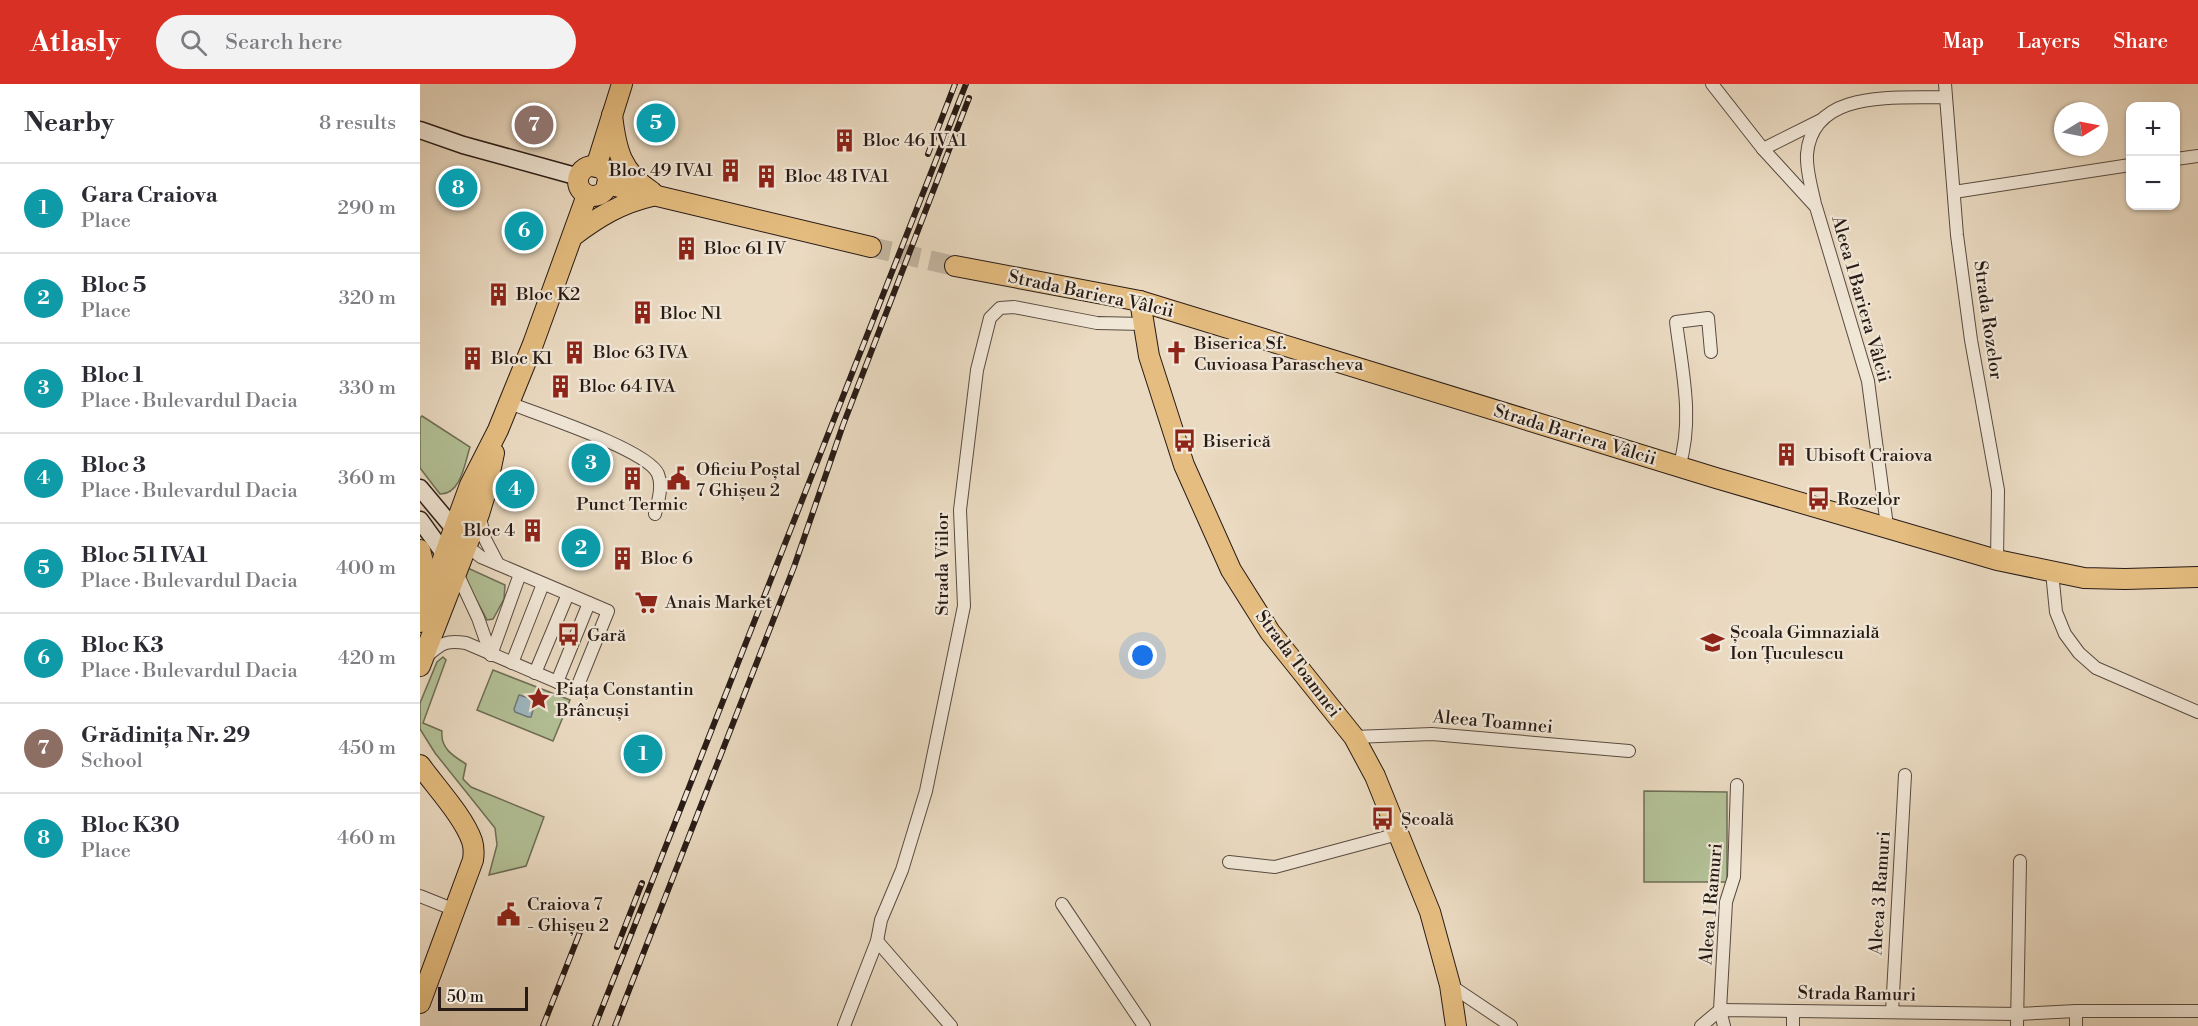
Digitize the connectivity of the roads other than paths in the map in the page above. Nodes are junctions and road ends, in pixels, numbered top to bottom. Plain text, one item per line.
1 (622, 84) edge
2 (1712, 84) edge
3 (1945, 84) edge
4 (1945, 98) junction
5 (612, 115) junction
6 (1821, 120) junction
7 (420, 130) edge
8 (1763, 149) junction
9 (2198, 156) edge
10 (2180, 158) edge
11 (2126, 166) edge
12 (587, 180) junction
13 (1954, 192) junction
14 (657, 195) junction
15 (1816, 207) junction
16 (573, 236) junction
17 (871, 247) tunnel mouth
18 (956, 266) tunnel mouth
19 (1140, 301) junction
20 (1144, 324) junction
21 (1712, 352) dead end
22 (509, 403) junction
23 (498, 430) junction
24 (1679, 467) junction
25 (420, 488) edge
26 (479, 514) junction
27 (655, 514) dead end
28 (420, 520) edge
29 (1887, 526) junction
30 (453, 528) junction
31 (467, 546) junction
32 (420, 550) edge
33 (444, 553) junction
34 (1997, 560) junction
35 (498, 564) junction
36 (2052, 572) junction
37 (457, 573) junction
38 (520, 574) junction
39 (2198, 576) edge
40 (543, 584) junction
41 (568, 594) junction
42 (589, 603) junction
43 (422, 615) edge
44 (491, 655) junction
45 (421, 663) edge
46 (512, 663) junction
47 (535, 673) junction
48 (557, 682) junction
49 (2198, 712) edge
50 (1354, 737) junction
51 (1629, 751) dead end
52 (420, 765) edge
53 (1905, 775) dead end
54 (1737, 785) dead end
55 (1398, 834) junction
56 (2020, 861) dead end
57 (1228, 862) dead end
58 (420, 896) edge
59 (1062, 904) dead end
60 (455, 910) junction
61 (878, 941) junction
62 (427, 965) edge
63 (1450, 985) junction
64 (420, 1003) edge
65 (1720, 1010) junction
66 (1793, 1011) junction
67 (2076, 1011) junction
68 (2198, 1011) edge
69 (1892, 1012) junction
70 (2018, 1020) edge
71 (844, 1026) edge
72 (951, 1026) edge
73 (1144, 1026) edge
74 (1456, 1026) edge
75 (1511, 1026) edge
76 (1701, 1026) edge
77 (1724, 1026) edge
78 (1793, 1026) edge
79 (2076, 1026) edge

1 - 5 main road
2 - 8 street, Aleea 1 Bariera Vâlcii
3 - 4 street, Strada Rozelor
4 - 6 street
4 - 13 street, Strada Rozelor
5 - 12 main road
5 - 14 main road
6 - 8 street
6 - 15 street
7 - 12 main road
8 - 15 street, Aleea 1 Bariera Vâlcii
9 - 10 street
11 - 13 street
12 - 14 main road
12 - 16 main road
13 - 34 street, Strada Rozelor
14 - 16 main road
14 - 17 main road
15 - 29 street, Aleea 1 Bariera Vâlcii
16 - 22 main road
18 - 19 main road, Strada Bariera Vâlcii
19 - 20 main road, Strada Toamnei
19 - 24 main road, Strada Bariera Vâlcii
20 - 50 main road, Strada Toamnei
20 - 61 street, Strada Viilor
21 - 24 street
22 - 23 main road
22 - 27 street
23 - 26 main road
23 - 30 main road
24 - 29 main road, Strada Bariera Vâlcii
25 - 30 main road
26 - 31 main road
26 - 35 street
28 - 33 main road
29 - 34 main road, Strada Bariera Vâlcii
30 - 31 main road
30 - 33 main road
31 - 35 street
31 - 37 main road
32 - 43 main road
33 - 37 main road
33 - 43 main road
34 - 36 main road, Strada Bariera Vâlcii
35 - 38 street
36 - 39 main road, Strada Bariera Vâlcii
36 - 49 street
37 - 44 street
37 - 45 main road
38 - 40 street
38 - 44 street
40 - 41 street
40 - 46 street
41 - 42 street
41 - 47 street
42 - 48 street
42 - 48 street
44 - 45 street
44 - 46 street
46 - 47 street
47 - 48 street
50 - 51 street, Aleea Toamnei
50 - 55 main road, Strada Toamnei
52 - 60 main road
53 - 69 street, Aleea 3 Ramuri
54 - 65 street, Aleea 1 Ramuri
55 - 57 street
55 - 63 main road, Strada Toamnei
56 - 70 street
58 - 60 street
59 - 73 street
60 - 62 main road
61 - 71 street, Strada Viilor
61 - 72 street
62 - 64 main road
63 - 74 main road, Strada Toamnei
63 - 75 street
65 - 66 street, Strada Ramuri
65 - 76 street
65 - 77 street, Aleea 1 Ramuri
66 - 69 street, Strada Ramuri
66 - 78 street
67 - 68 street, Strada Ramuri
67 - 70 street, Strada Ramuri
67 - 79 street
69 - 70 street, Strada Ramuri

